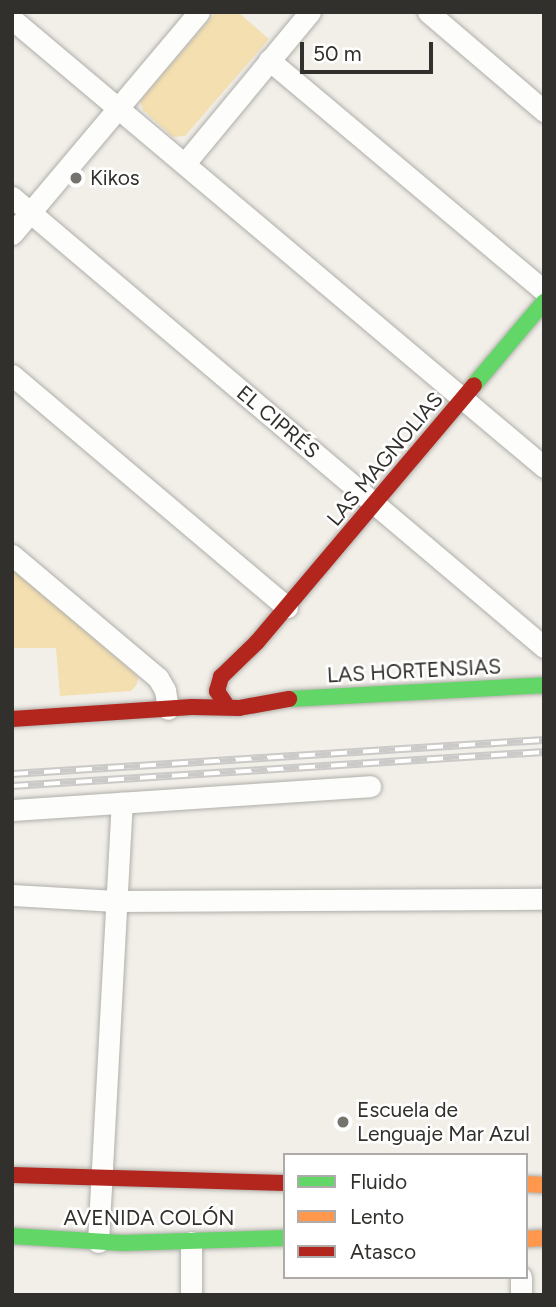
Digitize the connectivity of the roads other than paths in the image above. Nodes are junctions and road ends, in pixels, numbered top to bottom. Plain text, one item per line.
1 (199, 12) edge
2 (310, 12) edge
3 (428, 12) edge
4 (12, 19) edge
5 (269, 60) junction
6 (118, 109) junction
7 (544, 111) edge
8 (185, 163) junction
9 (12, 197) edge
10 (30, 213) junction
11 (12, 234) edge
12 (544, 291) edge
13 (544, 302) edge
14 (12, 375) edge
15 (463, 398) junction
16 (544, 467) edge
17 (374, 503) junction
18 (12, 555) edge
19 (287, 607) junction
20 (257, 642) junction
21 (544, 647) edge
22 (229, 671) junction
23 (255, 679) junction
24 (544, 685) edge
25 (217, 686) junction
26 (287, 699) junction
27 (247, 705) junction
28 (227, 706) junction
29 (192, 707) junction
30 (168, 709) junction
31 (12, 719) edge
32 (370, 786) dead end
33 (122, 803) junction
34 (12, 810) edge
35 (12, 895) edge
36 (544, 899) edge
37 (117, 901) junction
38 (12, 1175) edge
39 (101, 1180) junction
40 (283, 1183) edge
41 (12, 1236) edge
42 (283, 1238) edge
43 (99, 1242) junction
44 (191, 1242) junction
45 (191, 1295) edge

1 - 6 street
2 - 5 street
3 - 7 street
4 - 6 street
5 - 8 street
5 - 12 street
6 - 8 street
6 - 10 street
8 - 15 street
9 - 10 street, EL CIPRÉS
10 - 11 street
10 - 17 street, EL CIPRÉS
13 - 15 street, LAS MAGNOLIAS
14 - 19 street
15 - 16 street
15 - 17 street, LAS MAGNOLIAS
17 - 19 street, LAS MAGNOLIAS
17 - 21 street, EL CIPRÉS
18 - 30 street
19 - 20 street, LAS MAGNOLIAS
20 - 22 street, LAS MAGNOLIAS
20 - 23 street
22 - 23 street
22 - 25 street
23 - 26 street, LAS HORTENSIAS
23 - 27 street
24 - 26 street, LAS HORTENSIAS
25 - 28 street
25 - 29 street
26 - 27 street, LAS HORTENSIAS
27 - 28 street
28 - 29 street
29 - 30 street
30 - 31 street
32 - 33 street
33 - 34 street
33 - 37 street
35 - 37 street
36 - 37 street
37 - 39 street
38 - 39 street, AVENIDA COLÓN
39 - 40 street, AVENIDA COLÓN
39 - 43 street
41 - 43 street, AVENIDA COLÓN
42 - 44 street, AVENIDA COLÓN
43 - 44 street, AVENIDA COLÓN
44 - 45 street

